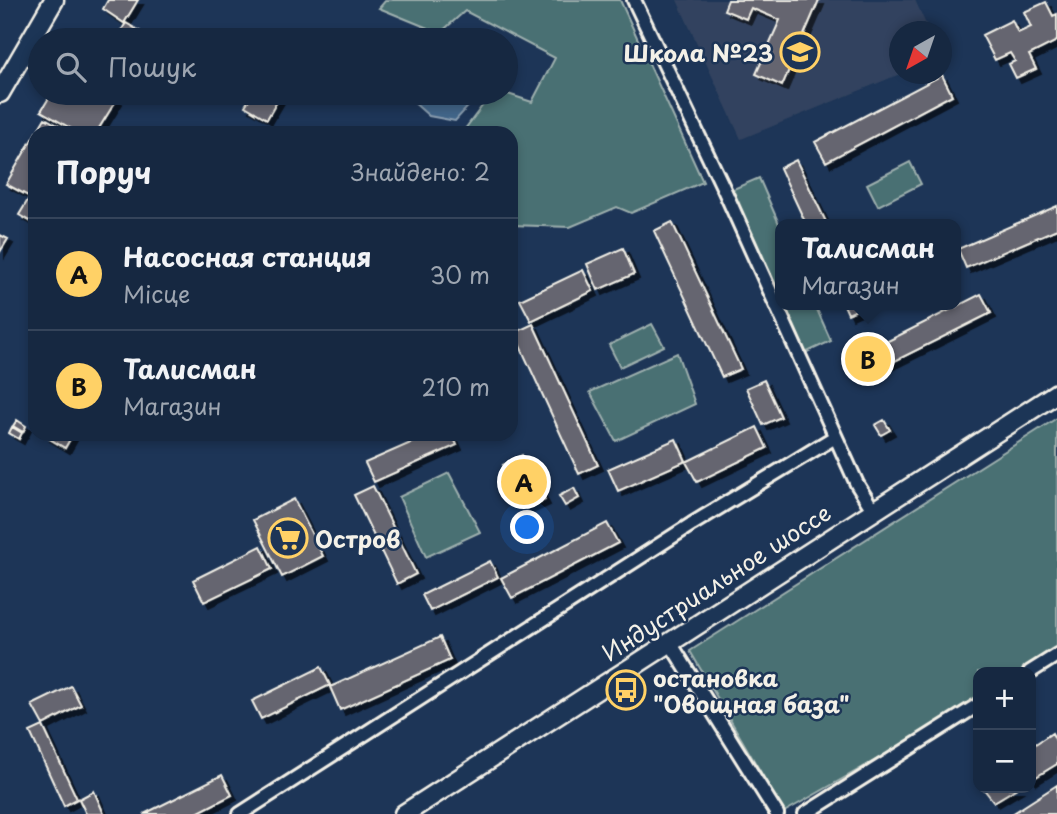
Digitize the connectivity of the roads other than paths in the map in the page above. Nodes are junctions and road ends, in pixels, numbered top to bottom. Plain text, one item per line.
1 (54, 0) edge
2 (634, 0) edge
3 (38, 28) edge
4 (28, 45) edge
5 (0, 93) edge
6 (775, 303) edge
7 (778, 310) edge
8 (1057, 393) edge
9 (835, 437) junction
10 (873, 510) junction
11 (669, 641) junction
12 (1057, 655) edge
13 (1036, 668) edge
14 (973, 708) edge
15 (240, 814) edge
16 (404, 814) edge
17 (777, 814) edge
18 (805, 814) edge

1 - 3 main road
2 - 6 street
4 - 5 main road
7 - 9 street
8 - 10 main road, Индустриальное шоссе
9 - 10 street
9 - 15 street
10 - 11 main road, Индустриальное шоссе
11 - 16 main road, Индустриальное шоссе
11 - 17 street
12 - 13 street
14 - 18 street

